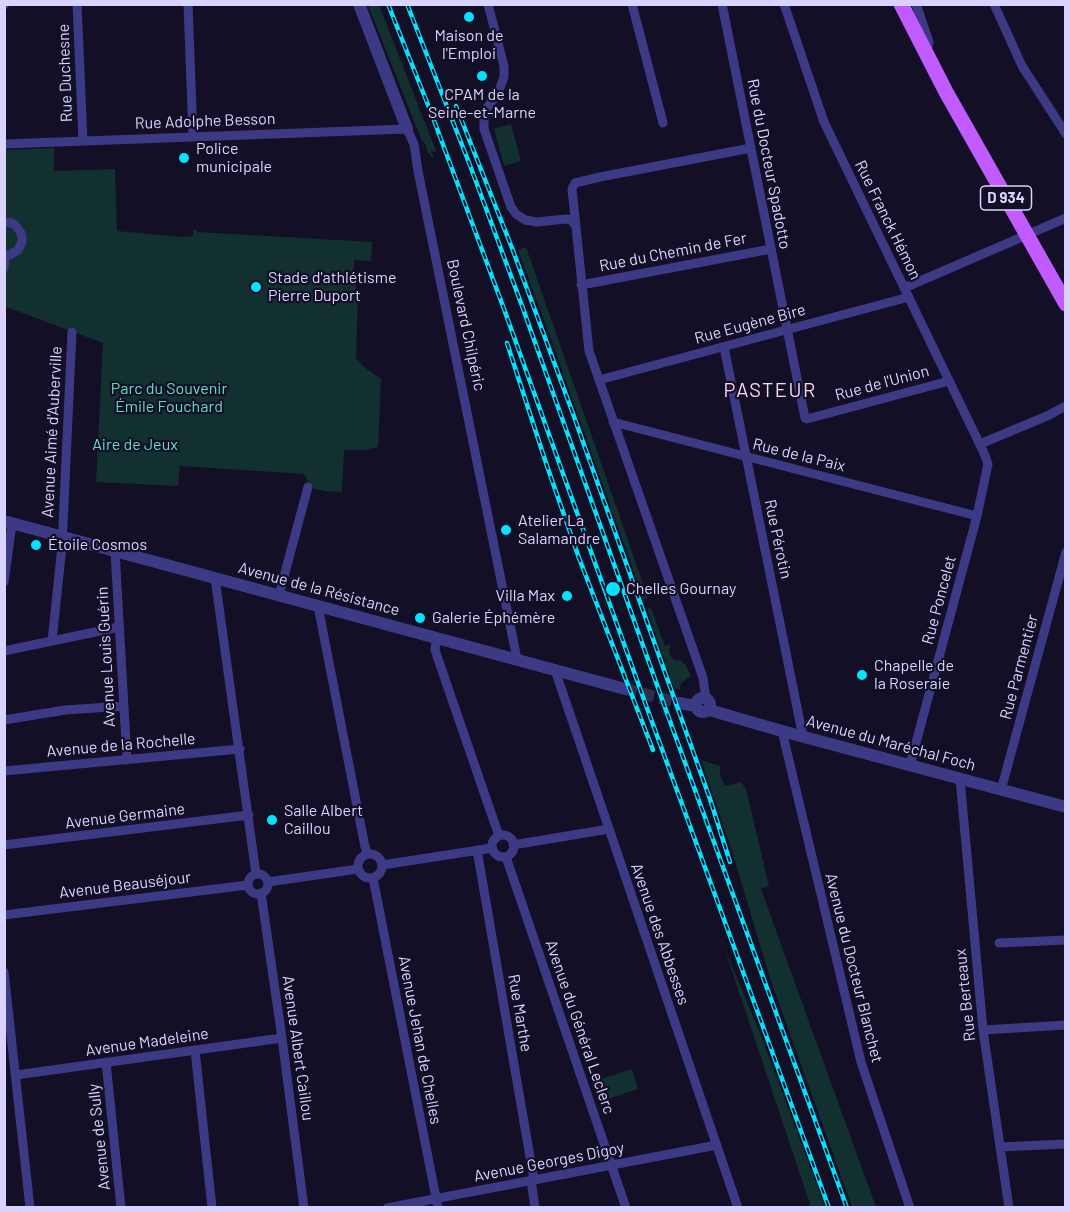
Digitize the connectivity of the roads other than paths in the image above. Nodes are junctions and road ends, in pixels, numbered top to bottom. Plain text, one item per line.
1 (77, 4) edge
2 (188, 4) edge
3 (359, 4) edge
4 (488, 4) edge
5 (632, 4) edge
6 (722, 4) edge
7 (784, 4) edge
8 (892, 4) edge
9 (901, 4) edge
10 (916, 4) edge
11 (994, 4) edge
12 (927, 54) junction
13 (946, 92) junction
14 (663, 123) dead end
15 (407, 129) junction
16 (1065, 134) edge
17 (193, 137) junction
18 (83, 141) junction
19 (4, 144) edge
20 (751, 148) junction
21 (1065, 219) edge
22 (4, 222) edge
23 (575, 225) junction
24 (1026, 236) junction
25 (771, 249) junction
26 (5, 255) edge
27 (4, 268) edge
28 (581, 285) junction
29 (904, 288) junction
30 (909, 297) junction
31 (1065, 304) edge
32 (787, 330) junction
33 (72, 332) dead end
34 (723, 347) junction
35 (599, 380) junction
36 (949, 381) junction
37 (1065, 406) edge
38 (613, 422) junction
39 (980, 444) junction
40 (746, 457) junction
41 (308, 487) dead end
42 (977, 516) junction
43 (8, 523) edge
44 (62, 537) junction
45 (115, 551) junction
46 (1065, 552) edge
47 (215, 578) junction
48 (4, 582) edge
49 (279, 596) junction
50 (318, 606) junction
51 (119, 627) junction
52 (436, 638) junction
53 (52, 641) junction
54 (4, 651) edge
55 (517, 659) junction
56 (555, 669) junction
57 (625, 689) tunnel mouth
58 (679, 703) tunnel mouth
59 (704, 705) junction
60 (124, 706) junction
61 (4, 720) edge
62 (782, 731) junction
63 (803, 737) junction
64 (240, 749) junction
65 (127, 760) junction
66 (910, 765) junction
67 (4, 771) edge
68 (960, 778) junction
69 (1001, 790) junction
70 (1065, 807) edge
71 (249, 816) junction
72 (609, 829) junction
73 (499, 836) junction
74 (4, 845) edge
75 (513, 845) junction
76 (492, 848) junction
77 (477, 850) junction
78 (368, 854) junction
79 (506, 856) junction
80 (382, 866) junction
81 (358, 868) junction
82 (256, 874) junction
83 (373, 878) junction
84 (268, 882) junction
85 (248, 885) junction
86 (261, 893) junction
87 (4, 915) edge
88 (1065, 940) edge
89 (999, 943) dead end
90 (4, 972) edge
91 (1065, 1025) edge
92 (983, 1030) junction
93 (282, 1038) junction
94 (195, 1050) junction
95 (106, 1062) junction
96 (16, 1075) junction
97 (1065, 1144) edge
98 (717, 1145) junction
99 (1000, 1147) junction
100 (612, 1165) junction
101 (532, 1180) junction
102 (437, 1203) edge
103 (30, 1208) edge
104 (121, 1208) edge
105 (212, 1208) edge
106 (304, 1208) edge
107 (387, 1208) edge
108 (535, 1208) edge
109 (626, 1208) edge
110 (738, 1208) edge
111 (910, 1208) edge
112 (1009, 1208) edge

1 - 18 street, Rue Duchesne
2 - 17 street
3 - 15 street, Boulevard Chilpéric
4 - 23 street
5 - 14 street
6 - 20 street, Rue du Docteur Spadotto
7 - 29 street, Rue Franck Hémon
8 - 13 main road, D 934
9 - 12 main road, D 934
10 - 12 street
11 - 16 street
12 - 13 main road, D 934
13 - 24 main road, D 934
15 - 17 street, Rue Adolphe Besson
15 - 55 street, Boulevard Chilpéric
17 - 18 street, Rue Adolphe Besson
18 - 19 street, Rue Adolphe Besson
20 - 23 street
20 - 25 street, Rue du Docteur Spadotto
21 - 24 street
22 - 26 street
23 - 28 street
24 - 29 street
24 - 31 main road, D 934
25 - 28 street, Rue du Chemin de Fer
25 - 32 street, Rue du Docteur Spadotto
26 - 27 street
28 - 35 street
29 - 30 street, Rue Franck Hémon
30 - 32 street, Rue Eugène Bire
30 - 36 street, Rue Franck Hémon
32 - 34 street, Rue Eugène Bire
32 - 36 street, Rue de l'Union
33 - 44 street, Avenue Aimé d'Auberville
34 - 35 street, Rue Eugène Bire
34 - 40 street, Rue Pérotin
35 - 38 street
36 - 39 street, Rue Franck Hémon
37 - 39 street
38 - 40 street, Rue de la Paix
38 - 59 street
39 - 42 street, Rue Poncelet
40 - 42 street, Rue de la Paix
40 - 63 street, Rue Pérotin
41 - 49 street
42 - 66 street, Rue Poncelet
43 - 44 street, Avenue de la Résistance
43 - 48 street
44 - 45 street, Avenue de la Résistance
44 - 53 street, Avenue Aimé d'Auberville
45 - 47 street, Avenue de la Résistance
45 - 51 street, Avenue Louis Guérin
46 - 69 street, Rue Parmentier
47 - 49 street, Avenue de la Résistance
47 - 64 street
49 - 50 street, Avenue de la Résistance
50 - 52 street, Avenue de la Résistance
50 - 78 street
51 - 53 street
51 - 60 street, Avenue Louis Guérin
52 - 55 street, Avenue de la Résistance
52 - 73 street
53 - 54 street
55 - 56 street, Avenue de la Résistance
56 - 57 street, Avenue de la Résistance
56 - 72 street, Avenue des Abbesses
58 - 59 street, Avenue du Maréchal Foch
59 - 62 street, Avenue du Maréchal Foch
60 - 61 street
60 - 65 street, Avenue Louis Guérin
62 - 63 street, Avenue du Maréchal Foch
62 - 111 street, Avenue du Docteur Blanchet
63 - 66 street, Avenue du Maréchal Foch
64 - 65 street, Avenue de la Rochelle
64 - 71 street
65 - 67 street, Avenue de la Rochelle
66 - 68 street, Avenue du Maréchal Foch
68 - 69 street, Avenue du Maréchal Foch
68 - 92 street, Rue Berteaux
69 - 70 street, Avenue du Maréchal Foch
71 - 74 street, Avenue Germaine
71 - 82 street
72 - 75 street
72 - 98 street, Avenue des Abbesses
73 - 75 street
73 - 76 street
75 - 79 street
76 - 77 street
76 - 79 street
77 - 80 street
77 - 101 street, Rue Marthe
78 - 80 street
78 - 81 street
79 - 100 street, Avenue du Général Leclerc
80 - 83 street
81 - 83 street
81 - 84 street
82 - 84 street
82 - 85 street
83 - 102 street, Avenue Jehan de Chelles
84 - 86 street
85 - 86 street
85 - 87 street, Avenue Beauséjour
86 - 93 street, Avenue Albert Caillou
88 - 89 street
90 - 96 street
91 - 92 street
92 - 99 street, Rue Berteaux
93 - 94 street, Avenue Madeleine
93 - 106 street, Avenue Albert Caillou
94 - 95 street, Avenue Madeleine
94 - 105 street
95 - 96 street, Avenue Madeleine
95 - 104 street, Avenue de Sully
96 - 103 street
97 - 99 street
98 - 100 street, Avenue Georges Digoy
98 - 110 street, Avenue des Abbesses
99 - 112 street, Rue Berteaux
100 - 101 street, Avenue Georges Digoy
100 - 109 street, Avenue du Général Leclerc
101 - 102 street, Avenue Georges Digoy
101 - 108 street, Rue Marthe
102 - 107 street, Avenue Georges Digoy

